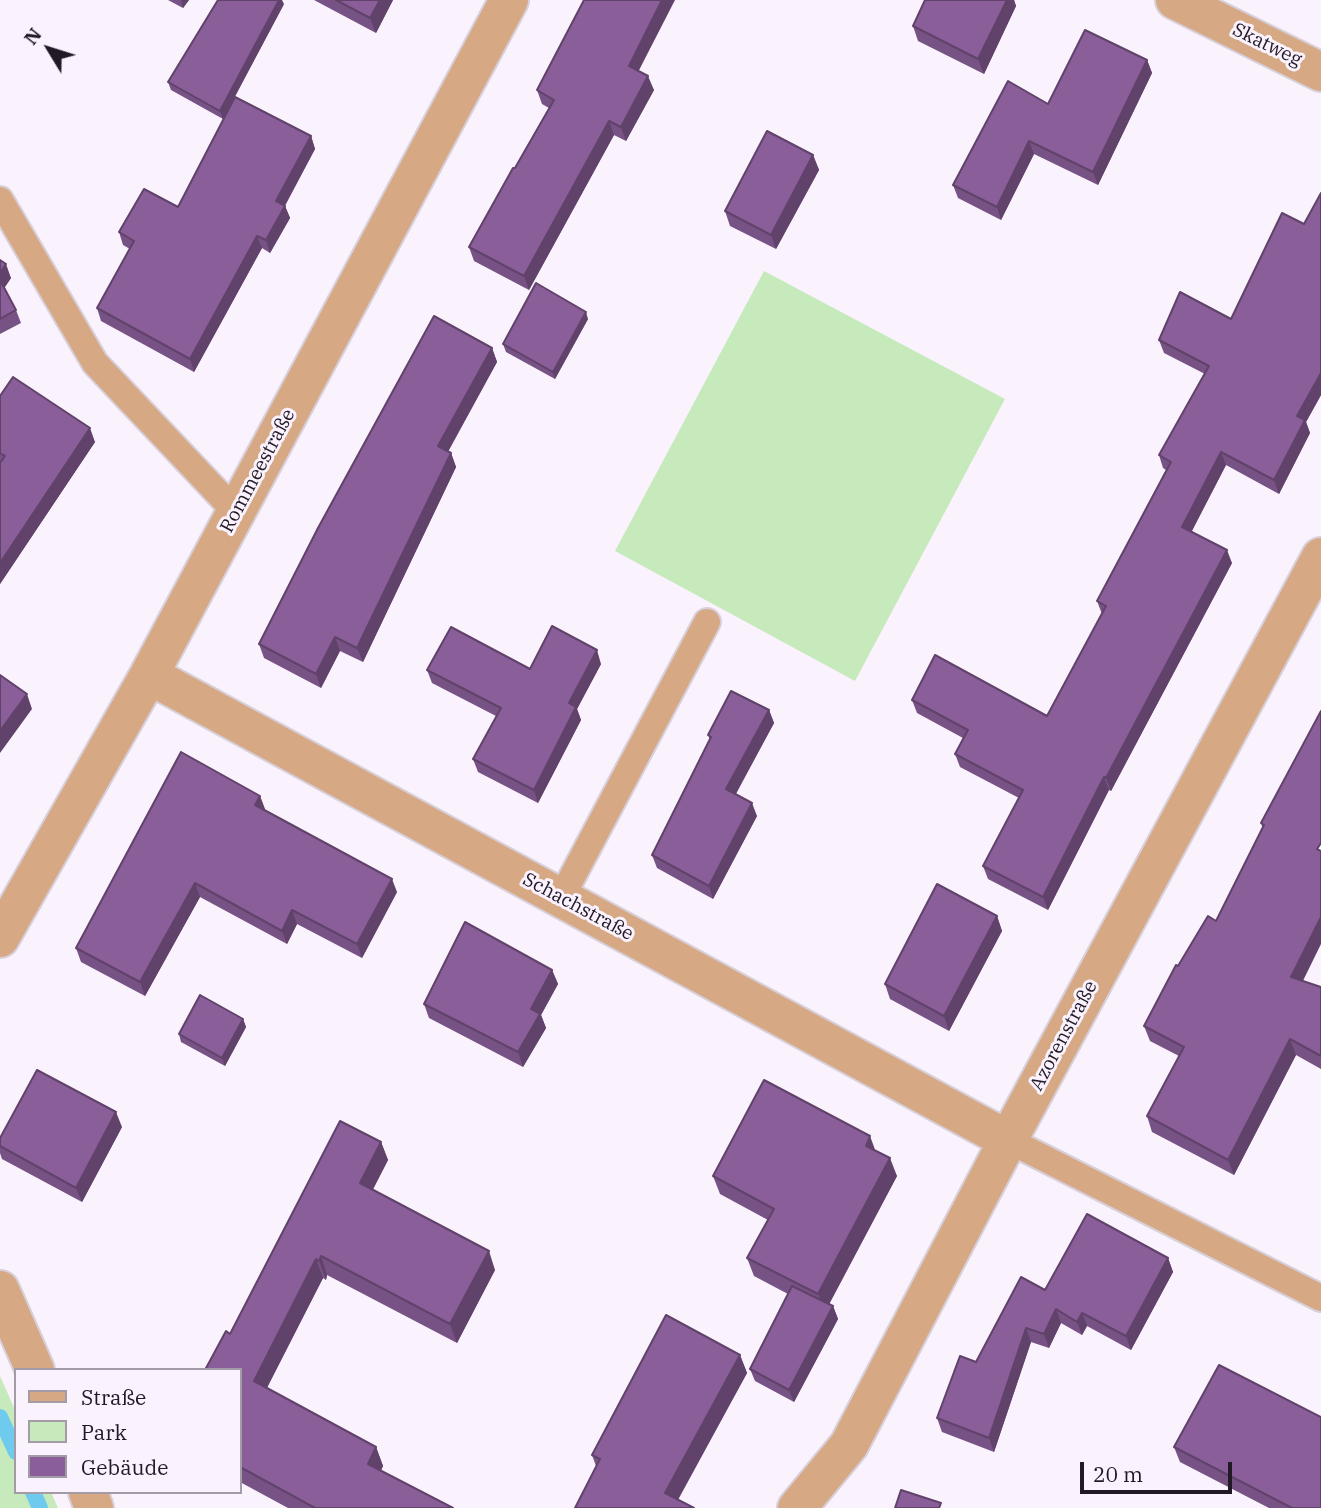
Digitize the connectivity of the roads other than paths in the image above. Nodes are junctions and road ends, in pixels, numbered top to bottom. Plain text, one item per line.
1 (509, 0) edge
2 (1175, 0) edge
3 (1321, 72) edge
4 (0, 200) edge
5 (236, 512) junction
6 (1321, 557) edge
7 (707, 622) dead end
8 (149, 675) junction
9 (561, 898) junction
10 (0, 938) edge
11 (1008, 1140) junction
12 (0, 1290) edge
13 (1321, 1298) edge
14 (34, 1368) edge
15 (797, 1508) edge

1 - 5 street, Rommeestraße
2 - 3 street, Skatweg
4 - 5 lane
5 - 8 street, Rommeestraße
6 - 11 street, Azorenstraße
7 - 9 lane
8 - 9 street, Schachstraße
8 - 10 street, Rommeestraße
9 - 11 street, Schachstraße
11 - 13 lane
11 - 15 street, Azorenstraße
12 - 14 street

